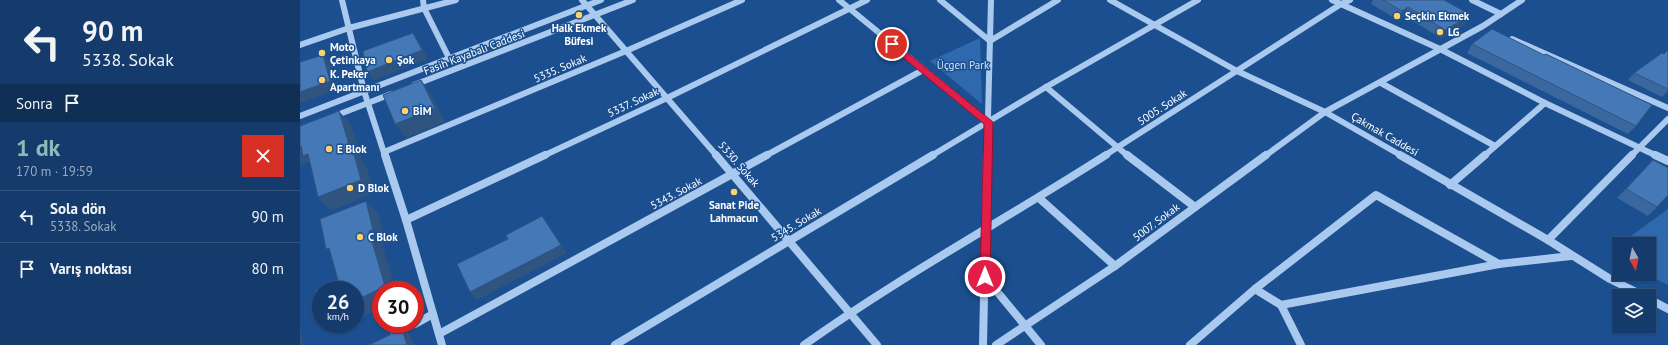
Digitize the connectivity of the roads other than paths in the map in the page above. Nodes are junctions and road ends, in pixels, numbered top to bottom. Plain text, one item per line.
1 (342, 0) edge
2 (423, 0) edge
3 (456, 0) edge
4 (601, 0) edge
5 (633, 0) edge
6 (742, 0) edge
7 (839, 0) edge
8 (867, 0) edge
9 (940, 0) edge
10 (991, 0) edge
11 (1058, 0) edge
12 (1110, 0) edge
13 (1198, 0) edge
14 (1332, 0) edge
15 (1350, 0) edge
16 (1472, 0) edge
17 (1522, 0) edge
18 (584, 3) edge
19 (1341, 4) junction
20 (424, 8) junction
21 (849, 9) junction
22 (1501, 14) junction
23 (595, 16) junction
24 (1154, 25) junction
25 (1483, 26) junction
26 (349, 28) junction
27 (1490, 30) edge
28 (1504, 36) edge
29 (990, 41) junction
30 (300, 45) edge
31 (1440, 49) junction
32 (626, 51) junction
33 (449, 58) junction
34 (924, 70) junction
35 (1237, 71) junction
36 (1381, 83) junction
37 (1046, 87) junction
38 (405, 89) edge
39 (364, 91) junction
40 (398, 92) edge
41 (667, 98) junction
42 (1545, 102) junction
43 (369, 103) junction
44 (1668, 108) edge
45 (1325, 112) junction
46 (300, 116) edge
47 (328, 119) edge
48 (1668, 119) edge
49 (988, 122) junction
50 (1495, 146) junction
51 (1639, 146) junction
52 (1118, 148) junction
53 (384, 152) junction
54 (1668, 162) edge
55 (733, 175) junction
56 (1450, 185) junction
57 (1039, 198) junction
58 (1195, 207) junction
59 (406, 220) junction
60 (985, 230) junction
61 (1548, 240) junction
62 (790, 241) junction
63 (1571, 256) junction
64 (1499, 264) junction
65 (1115, 266) junction
66 (985, 277) junction
67 (1255, 289) junction
68 (1631, 289) edge
69 (1656, 302) edge
70 (1280, 305) junction
71 (1668, 308) edge
72 (850, 312) junction
73 (433, 314) junction
74 (424, 319) edge
75 (1024, 326) junction
76 (396, 333) edge
77 (439, 334) junction
78 (386, 338) edge
79 (442, 345) edge
80 (615, 345) edge
81 (804, 345) edge
82 (877, 345) edge
83 (984, 345) edge
84 (996, 345) edge
85 (1041, 345) edge
86 (1190, 345) edge
87 (1301, 345) edge

1 - 26 street
2 - 20 street
3 - 20 street
4 - 18 street, Fasih Kayabalı Caddesi
5 - 23 street, Fasih Kayabalı Caddesi
6 - 32 street, 5335. Sokak
7 - 21 street
8 - 21 street, 5337. Sokak
9 - 29 street
10 - 29 street
11 - 29 street
12 - 24 street, Çakmak Caddesi
13 - 24 street, 5345. Sokak
14 - 19 street
15 - 19 street, 5005. Sokak
16 - 22 street
17 - 22 street, 5007. Sokak
18 - 23 street, 5330. Sokak
18 - 33 street, Fasih Kayabalı Caddesi
19 - 31 street
19 - 35 street, 5005. Sokak
20 - 26 street
20 - 33 street
21 - 34 street
21 - 41 street, 5337. Sokak
22 - 25 street, 5007. Sokak
23 - 32 street, 5330. Sokak
23 - 38 street, Fasih Kayabalı Caddesi
24 - 35 street, Çakmak Caddesi
24 - 37 street, 5345. Sokak
25 - 27 street
25 - 31 street, 5007. Sokak
26 - 30 street
26 - 39 street
28 - 44 street
29 - 49 street
31 - 36 street, 5007. Sokak
31 - 42 street
32 - 41 street, 5330. Sokak
32 - 53 street, 5335. Sokak
33 - 39 street, Fasih Kayabalı Caddesi
34 - 49 street
34 - 55 street, 5343. Sokak
35 - 45 street, Çakmak Caddesi
35 - 52 street, 5005. Sokak
36 - 45 street, 5007. Sokak
36 - 50 street
37 - 49 street, 5345. Sokak
37 - 52 street
39 - 43 street
39 - 46 street, Fasih Kayabalı Caddesi
40 - 43 street
41 - 55 street, 5330. Sokak
41 - 59 street, 5337. Sokak
42 - 50 street
42 - 51 street
43 - 47 street
43 - 53 street
45 - 56 street, Çakmak Caddesi
45 - 58 street, 5007. Sokak
48 - 51 street
49 - 60 street
49 - 62 street, 5345. Sokak
50 - 56 street
51 - 54 street
51 - 61 street
52 - 57 street, 5005. Sokak
52 - 58 street
53 - 59 street
55 - 62 street, 5330. Sokak
55 - 77 street, 5343. Sokak
56 - 61 street, Çakmak Caddesi
57 - 60 street, 5005. Sokak
57 - 65 street
58 - 65 street, 5007. Sokak
59 - 73 street
60 - 66 street
60 - 72 street, 5005. Sokak
61 - 63 street, Çakmak Caddesi
62 - 72 street, 5330. Sokak
62 - 80 street, 5345. Sokak
63 - 64 street
63 - 68 street, Çakmak Caddesi
64 - 67 street
64 - 70 street
65 - 75 street, 5007. Sokak
66 - 75 street
66 - 83 street
67 - 70 street
67 - 86 street
69 - 71 street
70 - 87 street
72 - 81 street, 5005. Sokak
72 - 82 street, 5330. Sokak
73 - 74 street
73 - 77 street
75 - 84 street, 5007. Sokak
75 - 85 street
76 - 78 street
77 - 79 street

